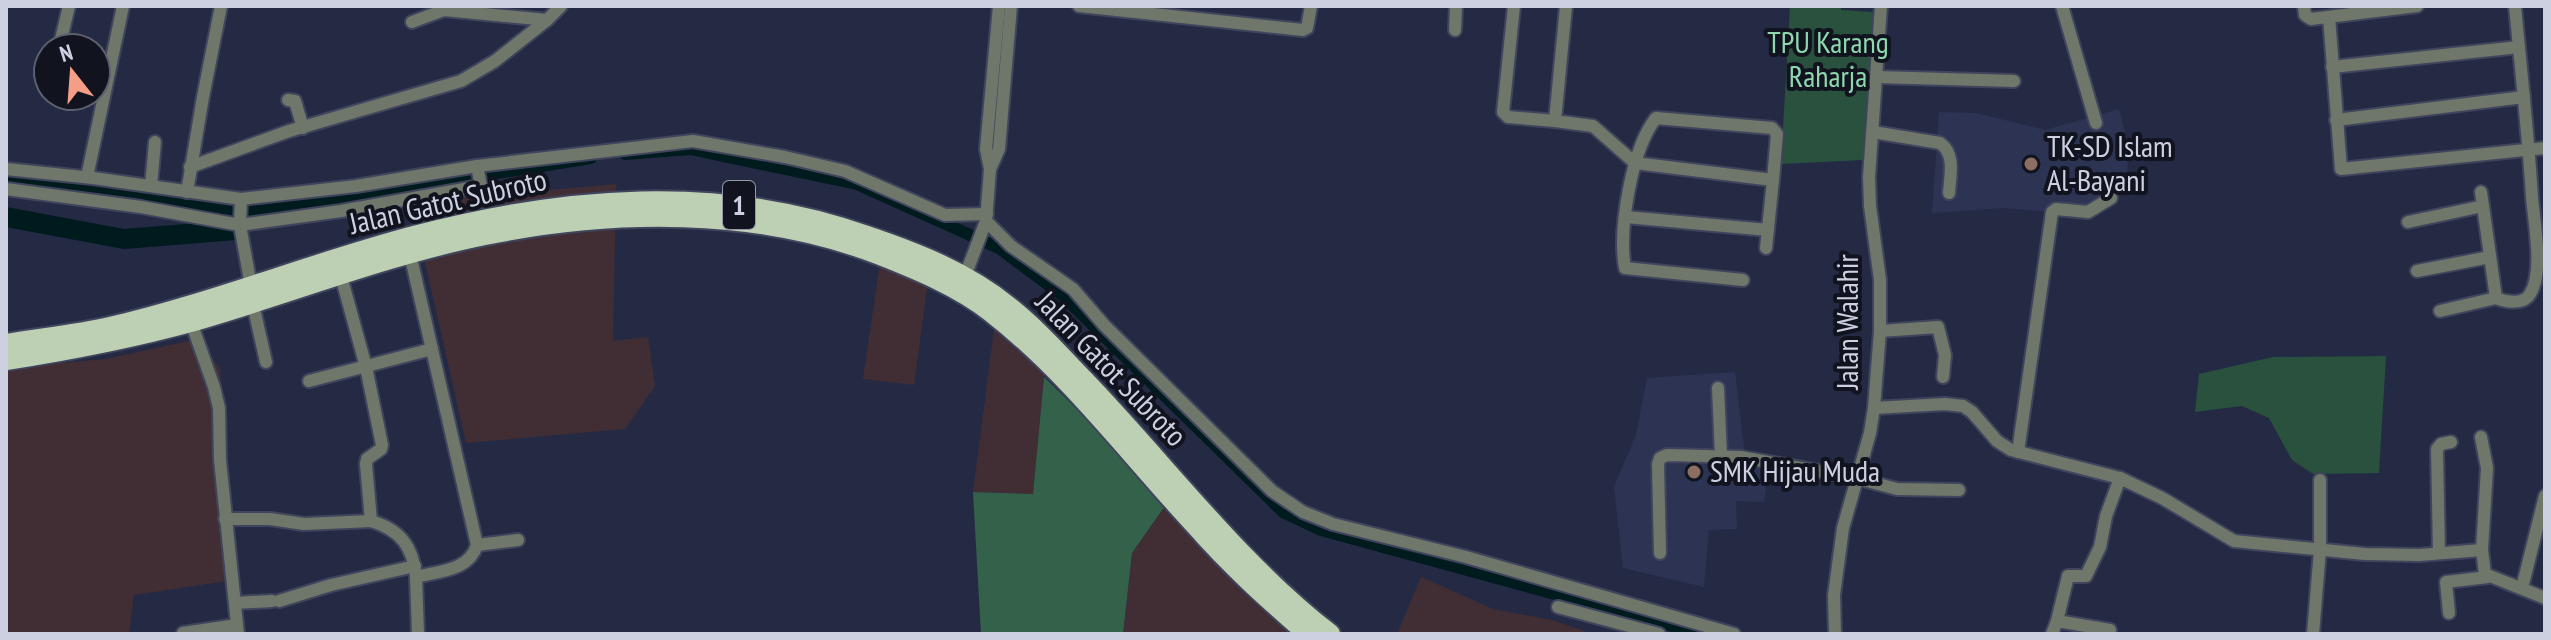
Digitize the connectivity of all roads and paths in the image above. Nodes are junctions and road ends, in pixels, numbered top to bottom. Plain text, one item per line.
1 (69, 6) edge
2 (123, 6) edge
3 (221, 6) edge
4 (561, 6) edge
5 (999, 6) edge
6 (1011, 6) edge
7 (1079, 6) edge
8 (1311, 6) edge
9 (1456, 6) edge
10 (1514, 6) edge
11 (1566, 6) edge
12 (1881, 6) edge
13 (2062, 6) edge
14 (2304, 6) edge
15 (2417, 6) edge
16 (2515, 6) edge
17 (2329, 17) junction
18 (547, 20) junction
19 (412, 22) dead end
20 (1455, 30) dead end
21 (63, 32) edge
22 (112, 38) edge
23 (2519, 47) junction
24 (2332, 67) junction
25 (1877, 77) junction
26 (2014, 81) dead end
27 (2524, 97) junction
28 (288, 100) dead end
29 (96, 112) edge
30 (2336, 120) junction
31 (1555, 121) junction
32 (2096, 123) dead end
33 (303, 128) junction
34 (1873, 132) junction
35 (155, 142) dead end
36 (2545, 148) edge
37 (2530, 149) junction
38 (1635, 163) junction
39 (190, 167) junction
40 (478, 168) junction
41 (6, 169) edge
42 (990, 169) junction
43 (87, 177) junction
44 (1773, 180) junction
45 (37, 183) junction
46 (151, 186) junction
47 (6, 189) edge
48 (187, 192) junction
49 (2481, 192) dead end
50 (1949, 193) dead end
51 (2111, 198) dead end
52 (2483, 206) junction
53 (240, 213) junction
54 (1626, 217) junction
55 (986, 221) junction
56 (2408, 222) dead end
57 (1768, 230) junction
58 (1766, 248) dead end
59 (410, 254) junction
60 (2490, 257) junction
61 (2417, 271) dead end
62 (341, 276) junction
63 (965, 276) junction
64 (1743, 280) dead end
65 (252, 295) junction
66 (2496, 298) junction
67 (2440, 311) dead end
68 (191, 322) junction
69 (1880, 331) junction
70 (6, 344) edge
71 (432, 349) junction
72 (6, 360) edge
73 (266, 362) dead end
74 (366, 367) junction
75 (1943, 377) dead end
76 (309, 381) dead end
77 (1718, 388) dead end
78 (1874, 408) junction
79 (2481, 437) dead end
80 (2451, 442) dead end
81 (2018, 452) junction
82 (1721, 456) junction
83 (1856, 478) junction
84 (2120, 478) junction
85 (2320, 480) dead end
86 (1959, 490) dead end
87 (2545, 496) edge
88 (225, 519) junction
89 (371, 521) junction
90 (518, 540) dead end
91 (477, 545) junction
92 (2320, 550) junction
93 (2482, 550) junction
94 (1660, 553) dead end
95 (2439, 553) junction
96 (416, 572) junction
97 (2488, 577) junction
98 (2522, 588) junction
99 (2545, 598) edge
100 (235, 603) junction
101 (1558, 607) dead end
102 (2449, 613) dead end
103 (2057, 621) junction
104 (237, 629) edge
105 (2110, 630) dead end
106 (183, 633) edge
107 (418, 634) edge
108 (1308, 634) edge
109 (1330, 634) edge
110 (1659, 634) edge
111 (1734, 634) edge
112 (1835, 634) edge
113 (2052, 634) edge
114 (2313, 634) edge

1 - 21 street
2 - 22 street
3 - 39 street
4 - 18 street
5 - 42 street
6 - 42 street
7 - 8 street
9 - 20 street
10 - 31 street
11 - 31 street
12 - 25 street, Jalan Walahir
13 - 32 street
14 - 17 street
15 - 17 street
16 - 23 street
17 - 24 street
18 - 19 street
18 - 33 street
23 - 24 street
23 - 27 street
24 - 30 street
25 - 26 street
25 - 34 street, Jalan Walahir
27 - 30 street
27 - 37 street
28 - 33 street
29 - 43 street
30 - 37 street
31 - 38 street
33 - 39 street
34 - 50 street
34 - 69 street, Jalan Walahir
35 - 46 street
36 - 37 street
37 - 66 street
38 - 44 street
38 - 44 street
38 - 54 street
39 - 48 street
40 - 53 street
40 - 53 street
40 - 55 street
41 - 45 street
42 - 55 street
43 - 45 street
43 - 46 street
44 - 57 street
45 - 47 street
45 - 53 street
46 - 48 street
48 - 53 street
49 - 52 street
51 - 81 street
52 - 56 street
52 - 60 street
53 - 65 street
54 - 57 street
54 - 64 street
55 - 63 street
55 - 111 street
57 - 58 street
59 - 62 highway, Jalan Gatot Subroto / 1
59 - 71 street
59 - 108 highway, Jalan Gatot Subroto / 1
60 - 61 street
60 - 66 street
62 - 65 highway, Jalan Gatot Subroto / 1
62 - 74 street
63 - 65 highway, Jalan Gatot Subroto / 1
63 - 109 highway, Jalan Gatot Subroto / 1
65 - 68 highway, Jalan Gatot Subroto / 1
65 - 70 highway, Jalan Gatot Subroto / 1
65 - 73 street
66 - 67 street
68 - 72 highway, Jalan Gatot Subroto / 1
68 - 88 street
69 - 75 street
69 - 78 street, Jalan Walahir
71 - 74 street
71 - 91 street
74 - 76 street
74 - 89 street
77 - 82 street
78 - 81 street
78 - 83 street, Jalan Walahir
79 - 93 street
80 - 95 street
81 - 84 street
82 - 83 street
82 - 94 street
83 - 86 street
83 - 112 street, Jalan Walahir
84 - 92 street
84 - 103 street
85 - 92 street
87 - 98 street
88 - 89 street
88 - 100 street
89 - 96 street
90 - 91 street
91 - 96 street
92 - 95 street
92 - 114 street
93 - 95 street
93 - 97 street
96 - 100 street
96 - 107 street
97 - 98 street
97 - 102 street
98 - 99 street
100 - 104 street
101 - 110 street
103 - 105 street
103 - 113 street
104 - 106 street

